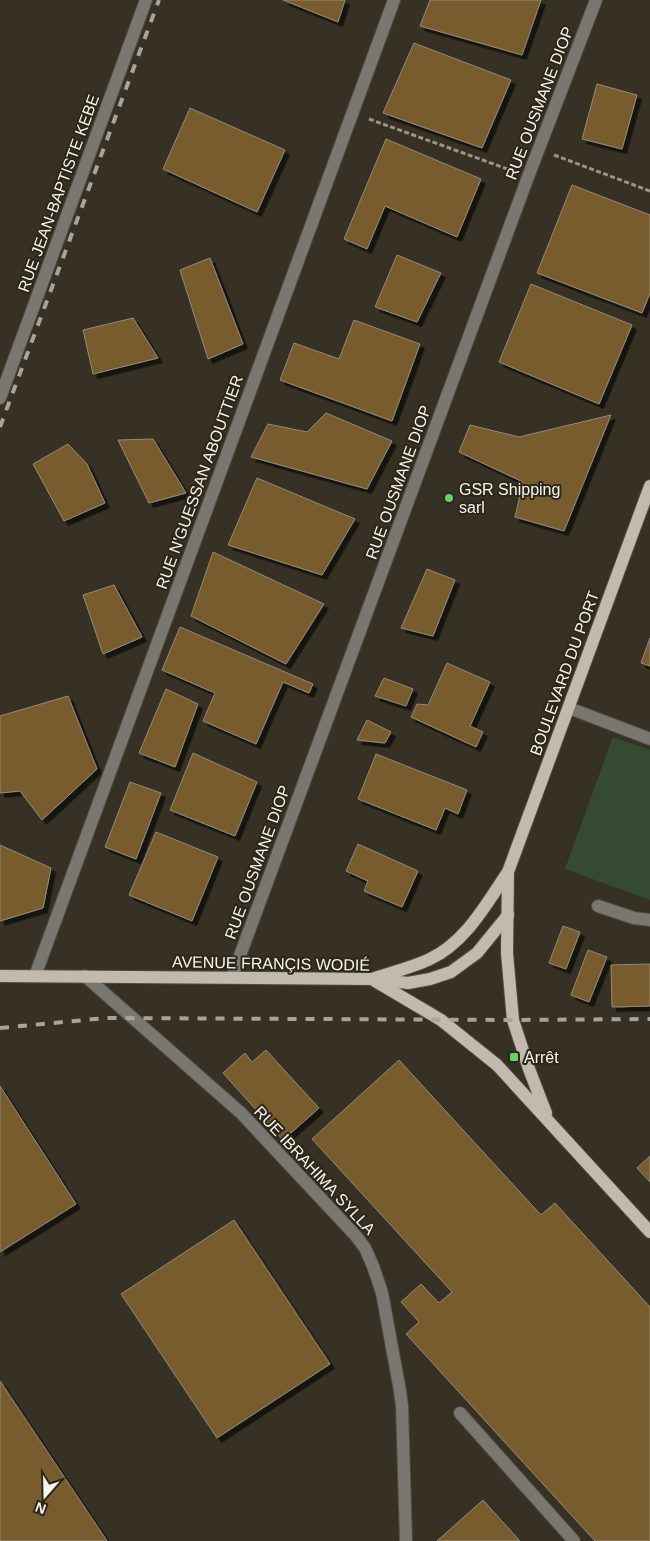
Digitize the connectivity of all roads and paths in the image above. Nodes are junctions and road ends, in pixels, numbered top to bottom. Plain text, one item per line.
1 (146, 0) edge
2 (394, 0) edge
3 (596, 0) edge
4 (353, 113) junction
5 (539, 149) junction
6 (528, 176) junction
7 (650, 191) edge
8 (0, 398) edge
9 (650, 486) edge
10 (569, 708) junction
11 (650, 740) edge
12 (508, 872) junction
13 (598, 906) dead end
14 (508, 915) junction
15 (650, 920) edge
16 (0, 976) edge
17 (35, 976) junction
18 (85, 976) junction
19 (232, 977) junction
20 (372, 979) junction
21 (548, 1120) junction
22 (650, 1232) edge
23 (460, 1414) dead end
24 (406, 1541) edge
25 (574, 1541) edge

1 - 8 street, RUE JEAN-BAPTISTE KEBE
2 - 4 street, RUE N'GUESSAN ABOUTTIER
3 - 5 street, RUE OUSMANE DIOP
4 - 6 path
4 - 17 street, RUE N'GUESSAN ABOUTTIER
5 - 6 street, RUE OUSMANE DIOP
5 - 7 path
6 - 19 street, RUE OUSMANE DIOP
9 - 10 main road, BOULEVARD DU PORT
10 - 11 street
10 - 12 main road, BOULEVARD DU PORT
12 - 14 main road, BOULEVARD DU PORT
12 - 20 main road, BOULEVARD DU PORT
13 - 15 street
14 - 20 main road
14 - 21 main road, BOULEVARD DU PORT
16 - 17 main road, AVENUE FRANÇIS WODIÉ
17 - 18 main road, AVENUE FRANÇIS WODIÉ
18 - 19 main road, AVENUE FRANÇIS WODIÉ
18 - 24 street, RUE IBRAHIMA SYLLA
19 - 20 main road, AVENUE FRANÇIS WODIÉ
20 - 21 main road, AVENUE FRANÇIS WODIÉ
21 - 22 main road, AVENUE FRANÇIS WODIÉ
23 - 25 street

